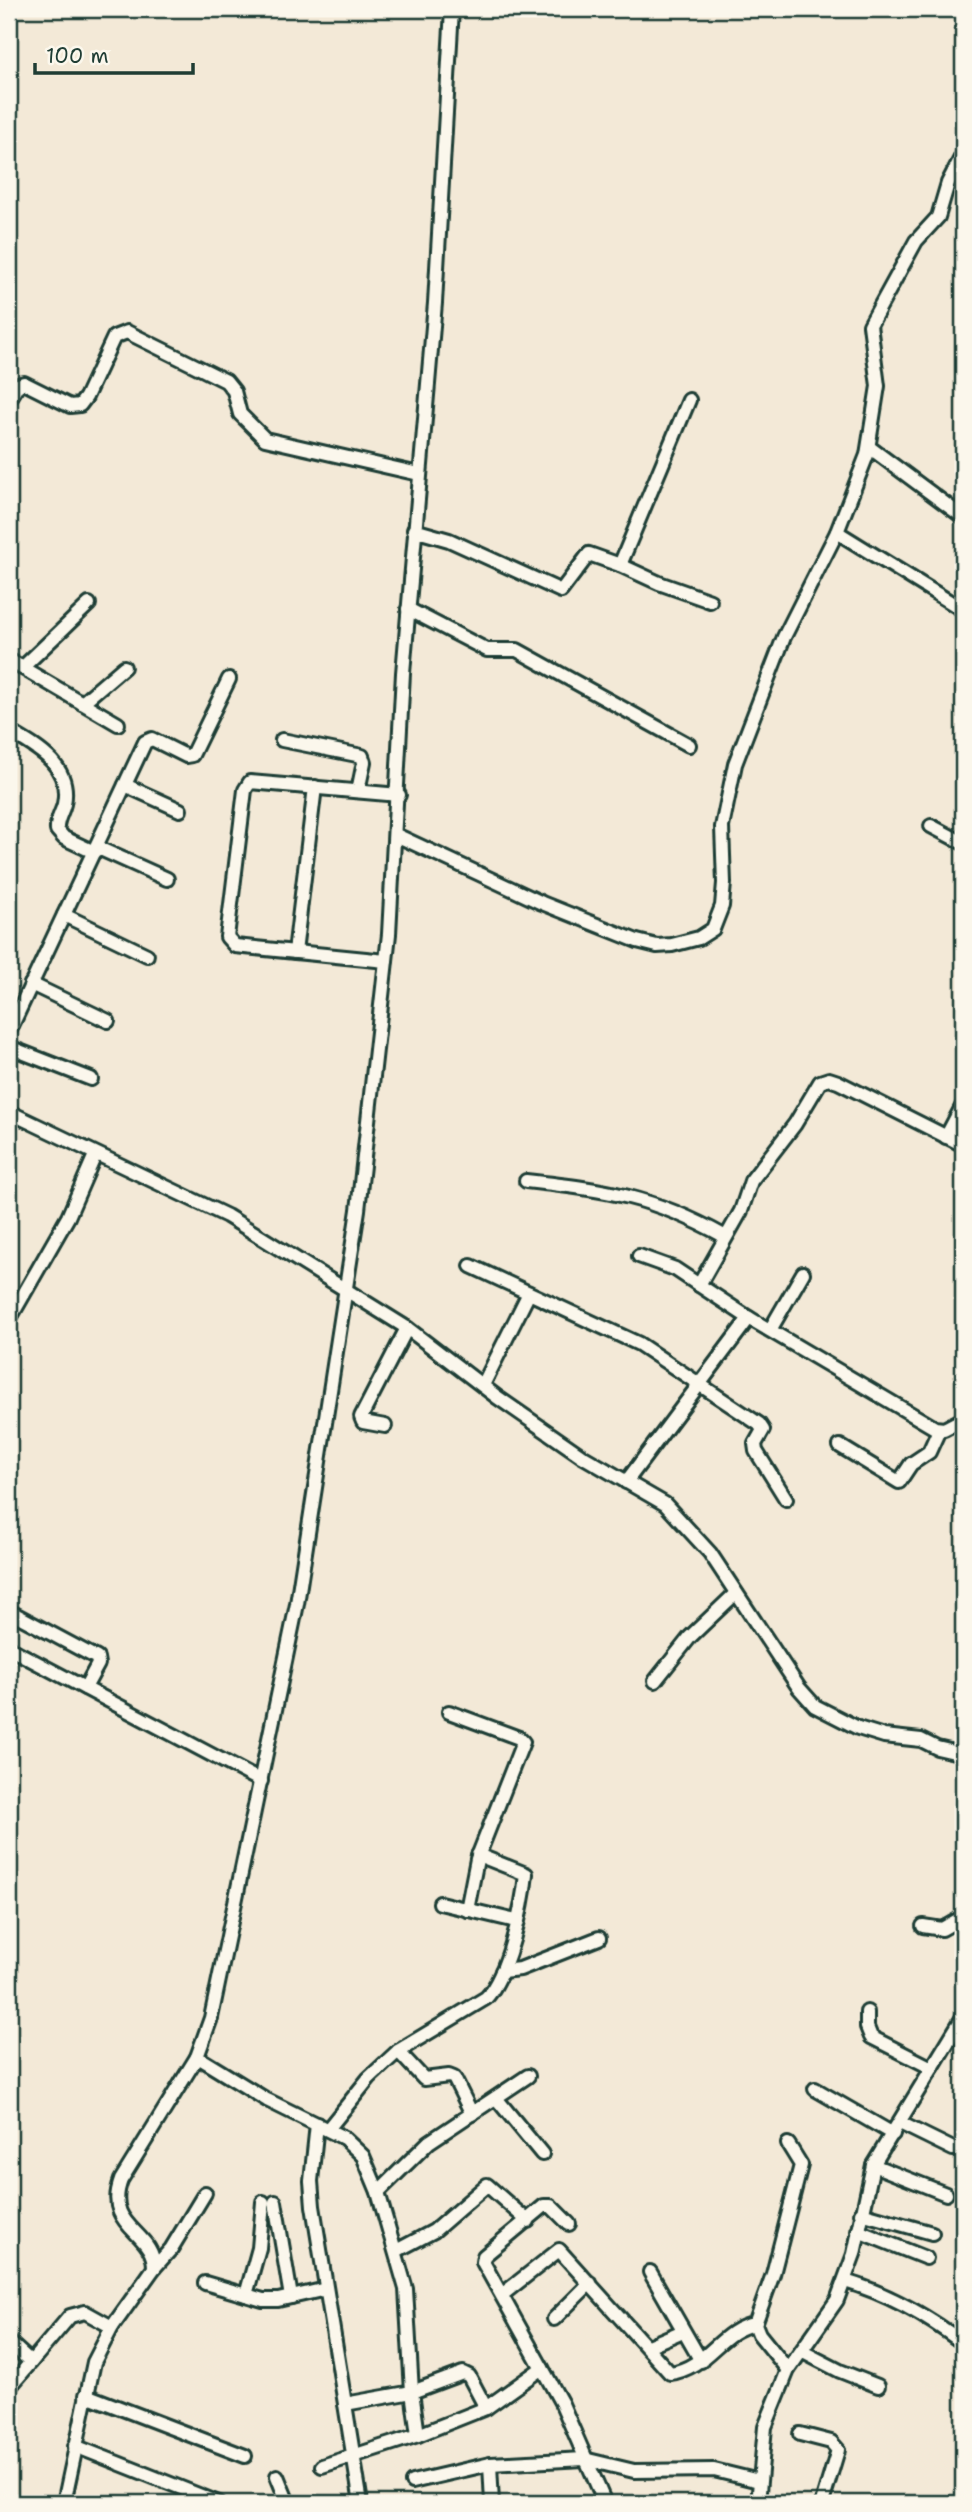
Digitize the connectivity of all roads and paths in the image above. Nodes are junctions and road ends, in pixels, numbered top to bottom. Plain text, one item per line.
1 (452, 9) edge
2 (963, 154) edge
3 (9, 400) edge
4 (690, 400) dead end
5 (869, 447) junction
6 (419, 474) junction
7 (963, 517) edge
8 (414, 530) junction
9 (837, 532) junction
10 (620, 565) junction
11 (709, 601) dead end
12 (89, 604) dead end
13 (408, 609) junction
14 (963, 610) edge
15 (9, 660) edge
16 (124, 667) dead end
17 (22, 668) junction
18 (229, 679) dead end
19 (82, 703) junction
20 (118, 724) dead end
21 (9, 731) edge
22 (282, 740) dead end
23 (689, 745) dead end
24 (125, 785) junction
25 (315, 787) junction
26 (358, 791) junction
27 (399, 795) junction
28 (180, 810) dead end
29 (931, 826) dead end
30 (396, 835) junction
31 (963, 843) edge
32 (95, 850) junction
33 (167, 879) dead end
34 (64, 915) junction
35 (295, 952) junction
36 (147, 955) dead end
37 (386, 961) junction
38 (31, 984) junction
39 (108, 1021) dead end
40 (9, 1032) edge
41 (9, 1047) edge
42 (92, 1079) dead end
43 (963, 1105) edge
44 (9, 1112) edge
45 (946, 1137) junction
46 (963, 1145) edge
47 (95, 1155) junction
48 (526, 1181) dead end
49 (724, 1236) junction
50 (639, 1256) dead end
51 (471, 1266) dead end
52 (803, 1273) dead end
53 (698, 1285) junction
54 (347, 1290) junction
55 (529, 1293) junction
56 (749, 1318) junction
57 (9, 1320) edge
58 (407, 1328) junction
59 (770, 1330) junction
60 (700, 1384) junction
61 (483, 1385) junction
62 (963, 1419) edge
63 (385, 1426) dead end
64 (939, 1430) junction
65 (840, 1446) dead end
66 (626, 1482) junction
67 (786, 1499) dead end
68 (736, 1593) junction
69 (9, 1611) edge
70 (9, 1648) edge
71 (655, 1681) dead end
72 (85, 1688) junction
73 (449, 1712) dead end
74 (963, 1754) edge
75 (261, 1781) junction
76 (478, 1855) junction
77 (440, 1903) dead end
78 (467, 1910) junction
79 (963, 1917) edge
80 (516, 1921) junction
81 (923, 1926) dead end
82 (599, 1938) dead end
83 (502, 1970) junction
84 (867, 2012) dead end
85 (963, 2017) edge
86 (398, 2051) junction
87 (197, 2057) junction
88 (932, 2068) junction
89 (528, 2076) dead end
90 (815, 2089) dead end
91 (496, 2098) junction
92 (472, 2114) junction
93 (323, 2127) junction
94 (897, 2128) junction
95 (788, 2144) dead end
96 (963, 2149) edge
97 (542, 2154) dead end
98 (873, 2165) junction
99 (379, 2192) junction
100 (205, 2193) dead end
101 (946, 2194) dead end
102 (861, 2213) junction
103 (528, 2221) junction
104 (569, 2224) dead end
105 (858, 2231) junction
106 (932, 2233) dead end
107 (397, 2251) junction
108 (926, 2259) dead end
109 (154, 2268) junction
110 (650, 2272) dead end
111 (845, 2281) junction
112 (205, 2283) dead end
113 (590, 2283) junction
114 (326, 2289) junction
115 (503, 2294) junction
116 (246, 2295) junction
117 (291, 2297) junction
118 (554, 2319) dead end
119 (755, 2324) junction
120 (112, 2327) junction
121 (683, 2331) junction
122 (9, 2343) edge
123 (963, 2343) edge
124 (648, 2346) junction
125 (803, 2351) junction
126 (701, 2361) junction
127 (31, 2362) junction
128 (542, 2368) junction
129 (788, 2370) junction
130 (878, 2386) dead end
131 (9, 2388) edge
132 (412, 2392) junction
133 (86, 2395) junction
134 (345, 2404) junction
135 (486, 2408) junction
136 (800, 2434) dead end
137 (418, 2435) junction
138 (75, 2446) junction
139 (352, 2454) junction
140 (245, 2456) dead end
141 (584, 2459) junction
142 (490, 2464) junction
143 (322, 2466) dead end
144 (277, 2476) dead end
145 (759, 2481) junction
146 (412, 2482) dead end
147 (64, 2503) edge
148 (219, 2503) edge
149 (288, 2503) edge
150 (362, 2503) edge
151 (492, 2503) edge
152 (605, 2503) edge
153 (758, 2503) edge
154 (822, 2503) edge

1 - 6 street
2 - 5 street
3 - 6 street
4 - 10 street
5 - 7 street
5 - 9 street
6 - 8 street
8 - 10 street
8 - 13 street
9 - 14 street
9 - 30 street
10 - 11 street
12 - 17 street
13 - 23 street
13 - 27 street
15 - 17 street
16 - 19 street
17 - 19 street
18 - 24 street
19 - 20 street
21 - 32 street
22 - 26 street
24 - 28 street
24 - 32 street
25 - 26 street
25 - 35 street
25 - 35 street
26 - 27 street
27 - 30 street
29 - 31 street
30 - 37 street
32 - 33 street
32 - 34 street
34 - 36 street
34 - 38 street
35 - 37 street
37 - 54 street
38 - 39 street
38 - 40 street
41 - 42 street
43 - 45 street
44 - 47 street
45 - 46 street
45 - 49 street
47 - 54 street
47 - 57 street
48 - 49 street
49 - 53 street
50 - 53 street
51 - 55 street
52 - 59 street
53 - 56 street
54 - 58 street
54 - 75 street
55 - 60 street
55 - 61 street
56 - 59 street
56 - 60 street
58 - 61 street
58 - 63 street
59 - 64 street
60 - 66 street
60 - 67 street
61 - 66 street
62 - 64 street
64 - 65 street
66 - 68 street
68 - 71 street
68 - 74 street
69 - 72 street
70 - 72 street
72 - 75 street
73 - 76 street
75 - 87 street
76 - 78 street
76 - 80 street
77 - 78 street
78 - 80 street
79 - 81 street
80 - 83 street
82 - 83 street
83 - 86 street
84 - 88 street
85 - 88 street
86 - 92 street
86 - 93 street
87 - 93 street
87 - 109 street
88 - 94 street
89 - 91 street
90 - 94 street
91 - 92 street
91 - 97 street
92 - 99 street
93 - 99 street
93 - 114 street
94 - 96 street
94 - 98 street
95 - 119 street
98 - 101 street
98 - 102 street
99 - 107 street
100 - 109 street
102 - 105 street
102 - 106 street
103 - 104 street
103 - 107 street
103 - 115 street
105 - 108 street
105 - 111 street
107 - 132 street
109 - 120 street
110 - 121 street
111 - 123 street
111 - 125 street
112 - 116 street
113 - 115 street
113 - 118 street
113 - 124 street
114 - 117 street
114 - 134 street
115 - 128 street
116 - 117 street
116 - 117 street
119 - 126 street
119 - 129 street
120 - 127 street
120 - 133 street
121 - 124 street
121 - 126 street
122 - 127 street
124 - 126 street
125 - 129 street
125 - 130 street
127 - 131 street
128 - 135 street
128 - 141 street
129 - 145 street
132 - 134 street
132 - 135 street
132 - 137 street
133 - 138 street
133 - 140 street
134 - 139 street
135 - 137 street
136 - 154 street
137 - 139 street
138 - 147 street
138 - 148 street
139 - 143 street
139 - 150 street
141 - 142 street
141 - 145 street
141 - 152 street
142 - 146 street
142 - 151 street
144 - 149 street
145 - 153 street

